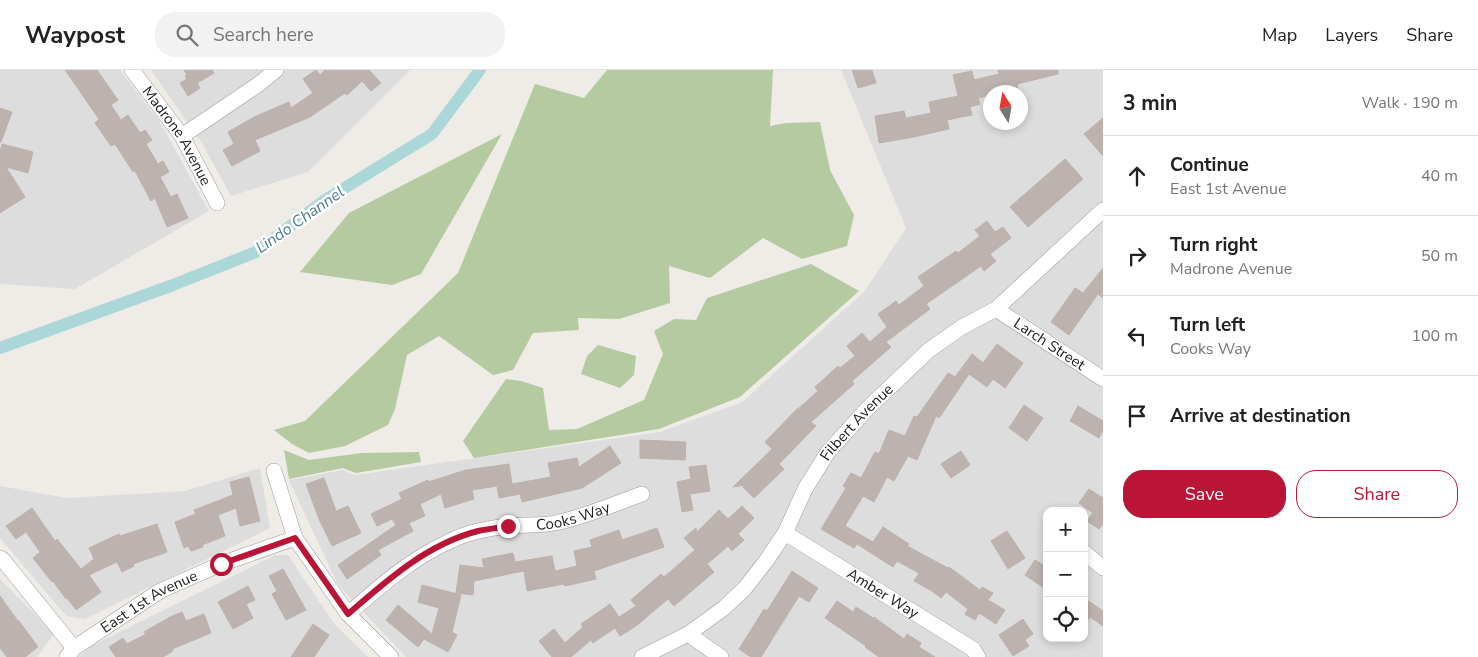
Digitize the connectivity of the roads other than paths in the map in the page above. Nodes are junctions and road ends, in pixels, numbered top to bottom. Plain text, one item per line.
1 (132, 70) edge
2 (276, 70) edge
3 (182, 136) junction
4 (217, 203) dead end
5 (1103, 210) edge
6 (996, 309) junction
7 (1103, 379) edge
8 (274, 471) dead end
9 (642, 494) dead end
10 (785, 533) junction
11 (295, 538) junction
12 (1088, 555) edge
13 (0, 558) edge
14 (1103, 568) edge
15 (348, 614) junction
16 (688, 634) junction
17 (70, 652) edge
18 (391, 657) edge
19 (642, 657) edge
20 (720, 657) edge
21 (978, 657) edge

1 - 3 street, Madrone Avenue
2 - 3 street
3 - 4 street, Madrone Avenue
5 - 6 street, Filbert Avenue
6 - 7 street, Larch Street
6 - 10 street, Filbert Avenue
8 - 11 street
9 - 15 street, Cooks Way
10 - 16 street, Filbert Avenue
10 - 21 street, Amber Way
11 - 15 street
11 - 17 street, East 1st Avenue
12 - 14 street
13 - 17 street
15 - 18 street
16 - 19 street, Filbert Avenue
16 - 20 street

